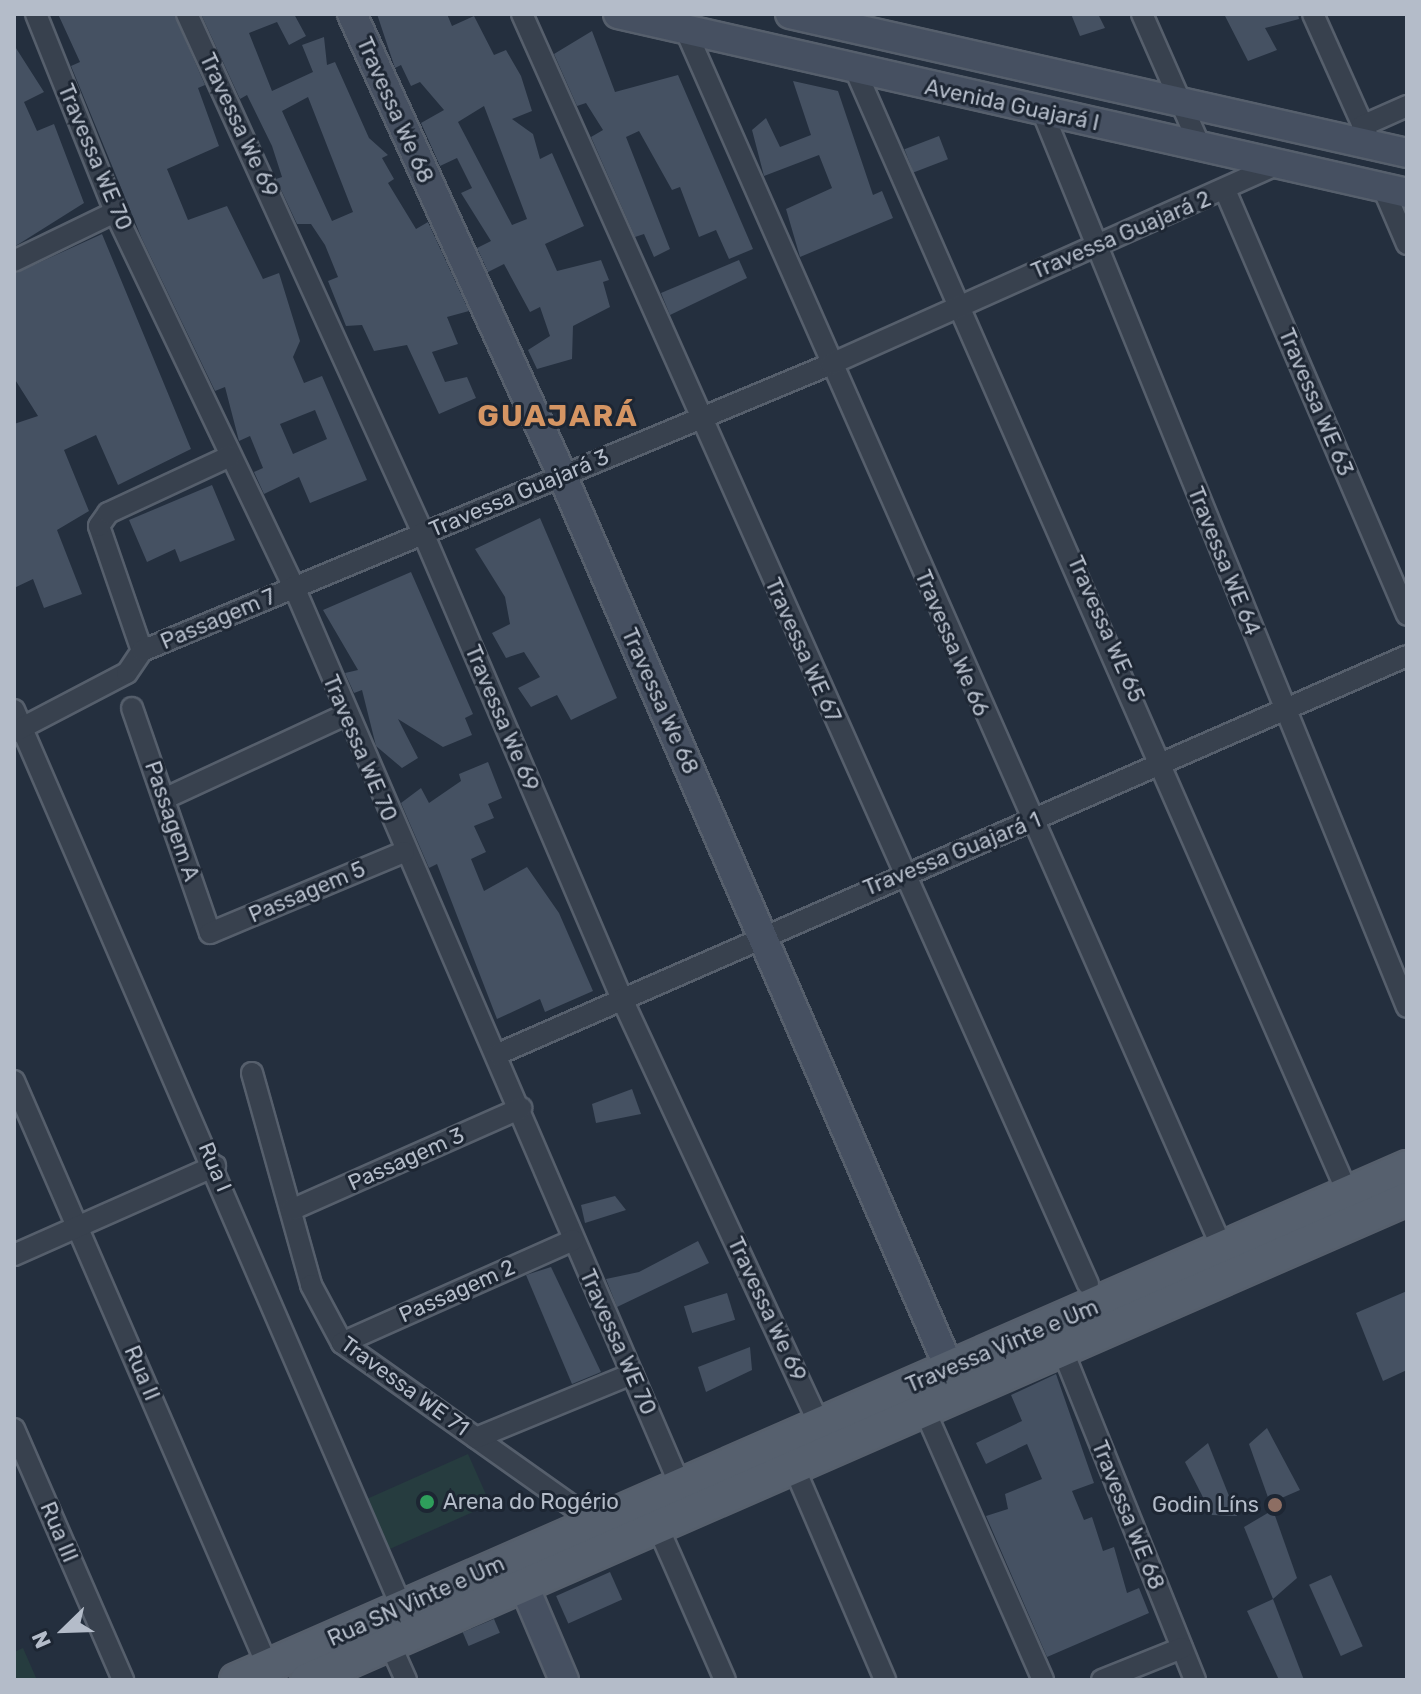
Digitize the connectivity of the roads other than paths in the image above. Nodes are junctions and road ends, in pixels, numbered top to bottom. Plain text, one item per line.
1 (36, 14) edge
2 (187, 14) edge
3 (352, 14) edge
4 (522, 14) edge
5 (618, 14) edge
6 (790, 14) edge
7 (1142, 14) edge
8 (1313, 14) edge
9 (686, 31) junction
10 (854, 67) junction
11 (1183, 106) junction
12 (1407, 106) edge
13 (1043, 113) junction
14 (1367, 136) junction
15 (1199, 144) junction
16 (1407, 153) edge
17 (1276, 165) junction
18 (1225, 190) junction
19 (1395, 190) edge
20 (115, 212) junction
21 (1099, 244) junction
22 (1407, 244) edge
23 (17, 256) edge
24 (963, 301) junction
25 (831, 364) junction
26 (700, 418) junction
27 (230, 456) junction
28 (562, 475) junction
29 (423, 533) junction
30 (294, 587) junction
31 (1407, 615) edge
32 (142, 651) junction
33 (1407, 656) edge
34 (132, 708) dead end
35 (1284, 711) junction
36 (345, 715) junction
37 (17, 723) edge
38 (1164, 761) junction
39 (166, 798) junction
40 (1030, 823) junction
41 (404, 852) junction
42 (903, 873) junction
43 (210, 933) joint
44 (762, 933) junction
45 (622, 999) junction
46 (1407, 1007) edge
47 (498, 1054) junction
48 (252, 1073) dead end
49 (14, 1081) edge
50 (521, 1108) junction
51 (215, 1166) junction
52 (1407, 1167) edge
53 (1349, 1196) junction
54 (1407, 1199) edge
55 (291, 1210) junction
56 (78, 1226) junction
57 (573, 1240) junction
58 (1224, 1252) junction
59 (14, 1255) edge
60 (1088, 1284) dead end
61 (342, 1343) junction
62 (1062, 1349) junction
63 (1022, 1351) junction
64 (632, 1374) junction
65 (955, 1379) junction
66 (919, 1396) junction
67 (864, 1418) junction
68 (818, 1421) junction
69 (14, 1429) edge
70 (476, 1438) junction
71 (793, 1465) junction
72 (680, 1485) junction
73 (657, 1525) junction
74 (608, 1532) junction
75 (518, 1572) junction
76 (402, 1608) junction
77 (390, 1644) junction
78 (1182, 1648) junction
79 (268, 1667) junction
80 (123, 1680) edge
81 (236, 1680) edge
82 (307, 1680) edge
83 (406, 1680) edge
84 (564, 1680) edge
85 (725, 1680) edge
86 (885, 1680) edge
87 (1043, 1680) edge
88 (1102, 1680) edge
89 (1195, 1680) edge

1 - 20 street, Travessa WE 70
2 - 29 street, Travessa We 69
3 - 28 main road, Travessa We 68
4 - 26 street, Travessa WE 67
5 - 9 main road, Avenida Guajará I
6 - 11 main road, Avenida Guajará I
7 - 11 street
8 - 14 street
9 - 10 main road, Avenida Guajará I
9 - 25 street, Travessa We 66
10 - 13 main road, Avenida Guajará I
10 - 24 street, Travessa WE 65
11 - 14 main road, Avenida Guajará I
11 - 15 street
12 - 14 street
13 - 15 main road, Avenida Guajará I
13 - 21 street, Travessa WE 64
14 - 16 main road, Avenida Guajará I
15 - 17 main road, Avenida Guajará I
17 - 18 street, Travessa Guajará 2
17 - 19 main road, Avenida Guajará I
18 - 21 street, Travessa Guajará 2
18 - 31 street, Travessa WE 63
19 - 22 street
20 - 23 street
20 - 27 street, Travessa WE 70
21 - 24 street, Travessa Guajará 2
21 - 35 street, Travessa WE 64
24 - 25 street, Travessa Guajará 3
24 - 38 street, Travessa WE 65
25 - 26 street, Travessa Guajará 3
25 - 40 street, Travessa We 66
26 - 28 street, Travessa Guajará 3
26 - 42 street, Travessa WE 67
27 - 30 street, Travessa WE 70
27 - 32 street
28 - 29 street, Travessa Guajará 3
28 - 44 main road, Travessa We 68
29 - 30 street, Travessa Guajará 3
29 - 45 street, Travessa We 69
30 - 32 street, Passagem 7
30 - 36 street, Travessa WE 70
32 - 37 street, Passagem 7
33 - 35 street, Travessa Guajará 1
34 - 39 street, Passagem A
35 - 38 street, Travessa Guajará 1
35 - 46 street, Travessa WE 64
36 - 39 street
36 - 41 street, Travessa WE 70
37 - 51 street, Rua I
38 - 40 street, Travessa Guajará 1
38 - 53 street, Travessa WE 65
39 - 43 street, Passagem A
40 - 42 street, Travessa Guajará 1
40 - 58 street, Travessa We 66
41 - 43 street, Passagem 5
41 - 47 street, Travessa WE 70
42 - 44 street, Travessa Guajará 1
42 - 60 street, Travessa WE 67
44 - 45 street, Travessa Guajará 1
44 - 65 main road, Travessa We 68
45 - 47 street, Travessa Guajará 1
45 - 68 street, Travessa We 69
47 - 50 street, Travessa WE 70
48 - 55 street, Travessa WE 71
49 - 56 street, Rua II
50 - 55 street, Passagem 3
50 - 57 street, Travessa WE 70
51 - 56 street
51 - 76 street, Rua I
52 - 53 main road, Travessa Vinte e Um
53 - 58 main road, Travessa Vinte e Um
54 - 62 main road, Travessa Vinte e Um
55 - 61 street, Travessa WE 71
56 - 59 street
56 - 79 street, Rua II
57 - 61 street, Passagem 2
57 - 64 street, Travessa WE 70
58 - 63 main road, Travessa Vinte e Um
61 - 70 street, Travessa WE 71
62 - 63 main road, Travessa Vinte e Um
62 - 78 street, Travessa WE 68
63 - 65 main road, Travessa Vinte e Um
64 - 70 street
64 - 72 street, Travessa WE 70
65 - 66 main road, Travessa Vinte e Um
66 - 67 main road, Travessa Vinte e Um
66 - 87 street
67 - 68 main road, Travessa Vinte e Um
67 - 71 main road, Travessa Vinte e Um
68 - 72 main road, Travessa Vinte e Um
69 - 80 street, Rua III
70 - 74 street, Travessa WE 71
71 - 73 main road, Travessa Vinte e Um
71 - 86 street
72 - 74 main road, Travessa Vinte e Um
73 - 74 main road, Travessa Vinte e Um
73 - 85 street
74 - 75 main road, Rua SN Vinte e Um
75 - 76 main road, Rua SN Vinte e Um
75 - 77 main road, Rua SN Vinte e Um
75 - 84 main road
76 - 79 main road, Rua SN Vinte e Um
77 - 82 main road, Rua SN Vinte e Um
77 - 83 street
78 - 88 street
78 - 89 street, Travessa WE 68
79 - 81 main road, Rua SN Vinte e Um

